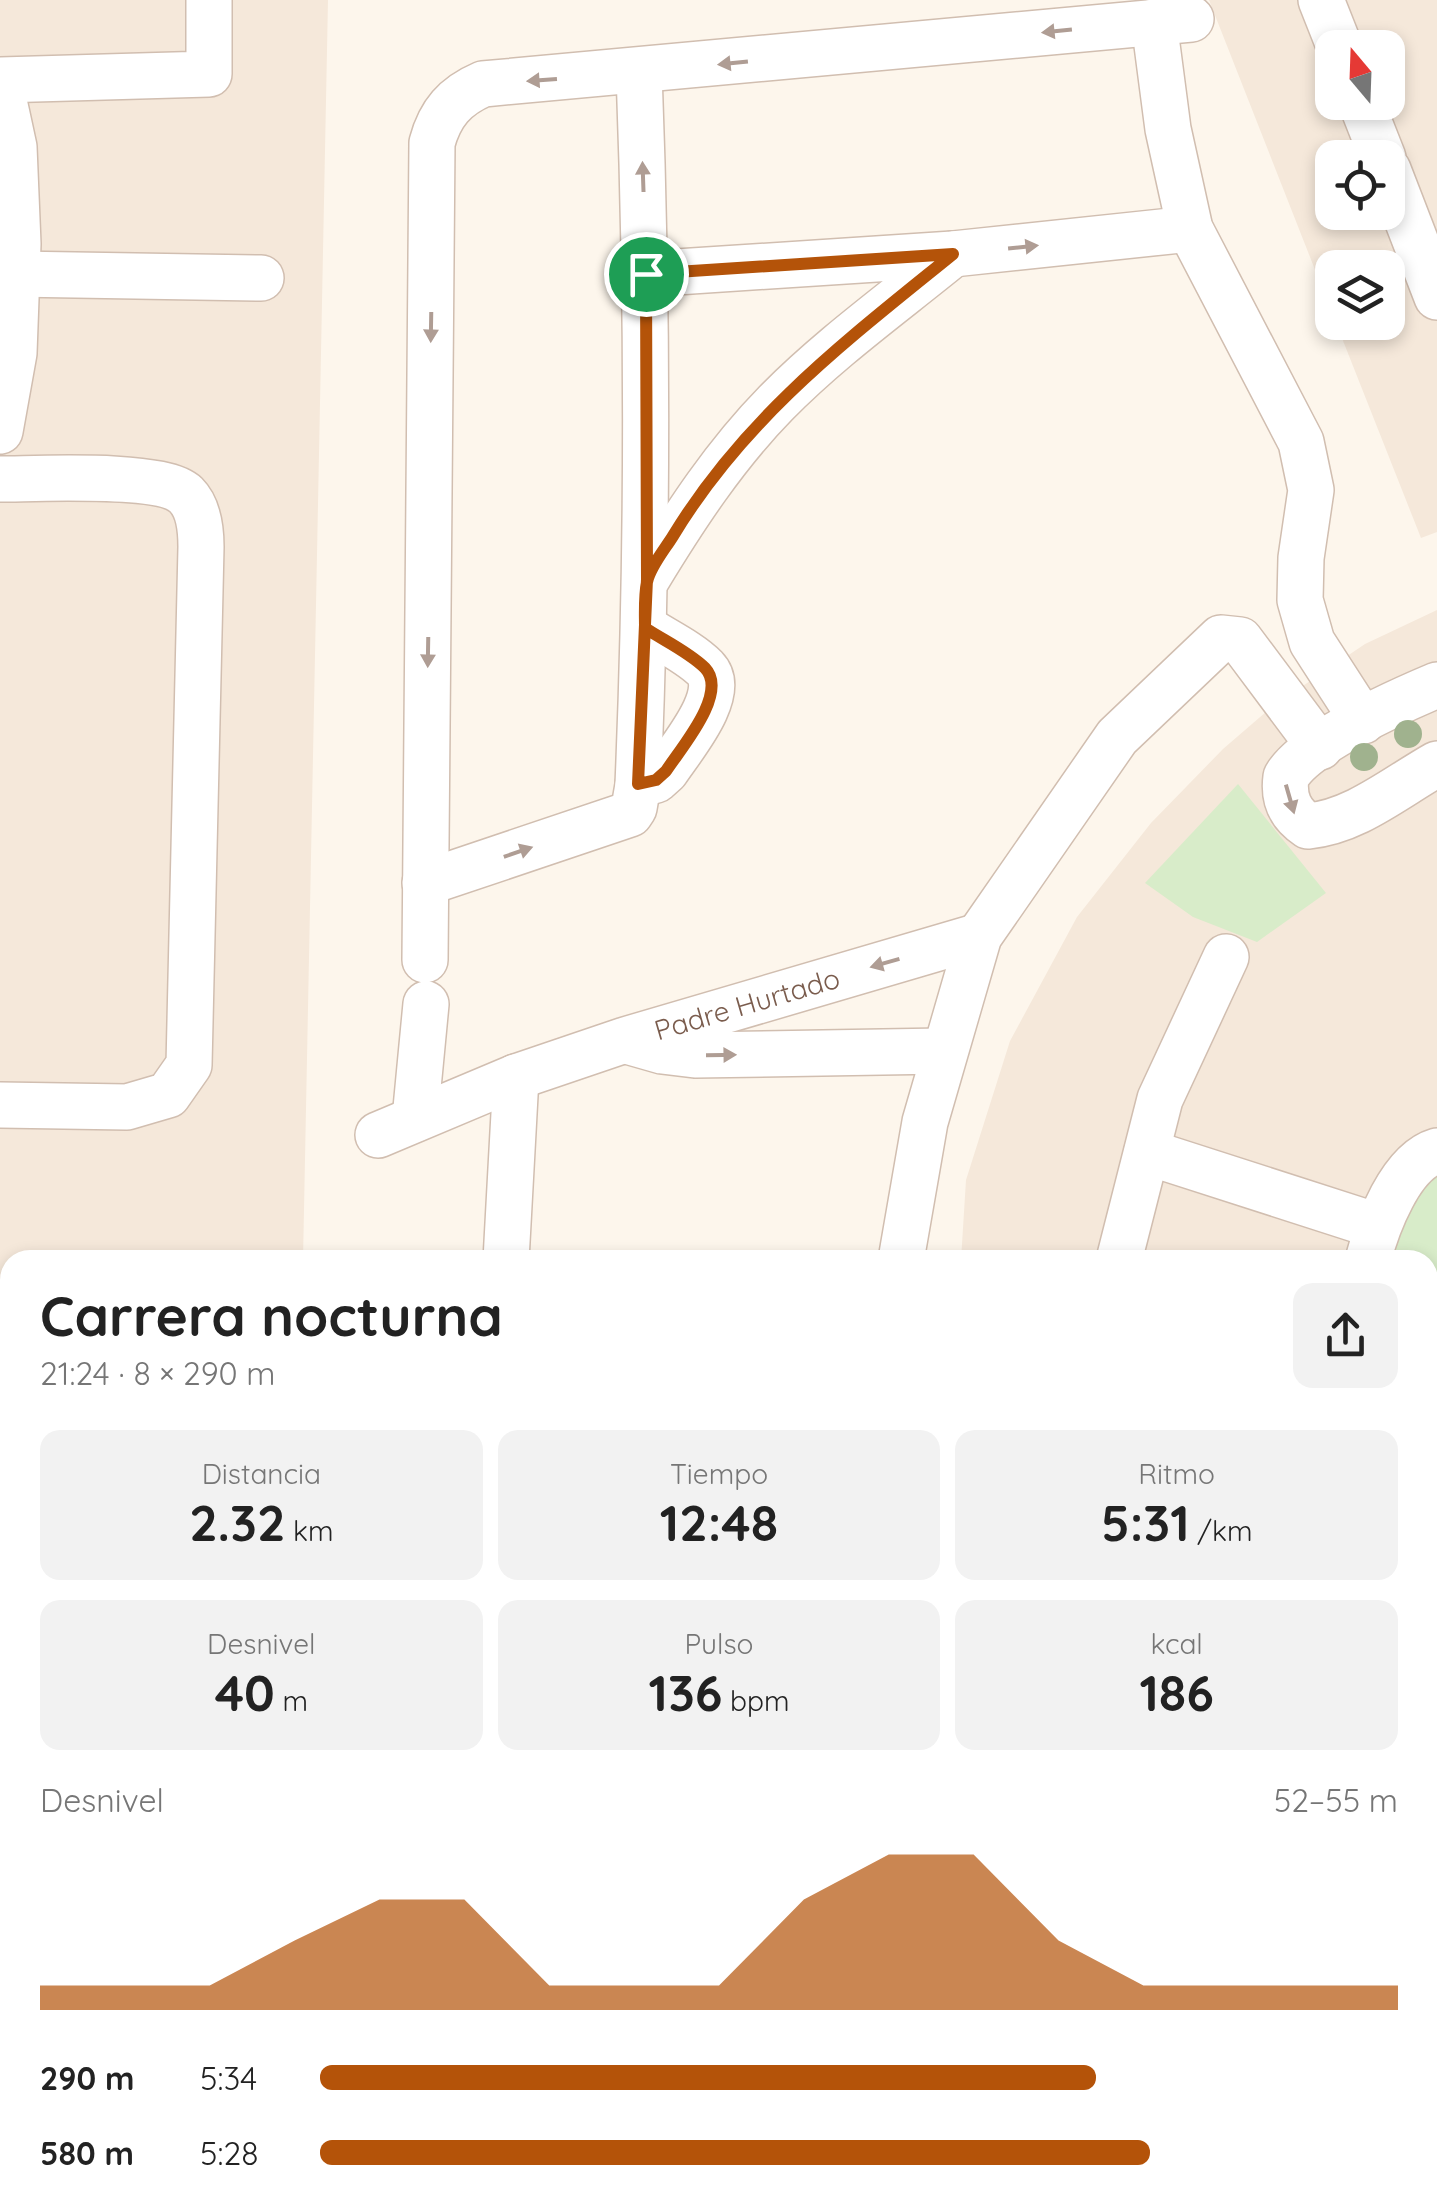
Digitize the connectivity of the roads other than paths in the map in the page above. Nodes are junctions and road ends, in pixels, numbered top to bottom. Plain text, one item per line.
1 (209, 0) edge
2 (1321, 0) edge
3 (1333, 30) edge
4 (639, 72) junction
5 (0, 81) edge
6 (1405, 214) edge
7 (1190, 229) junction
8 (953, 254) junction
9 (15, 274) junction
10 (646, 274) junction
11 (261, 278) dead end
12 (1437, 297) edge
13 (0, 431) edge
14 (0, 479) edge
15 (647, 579) junction
16 (645, 628) junction
17 (1437, 684) edge
18 (1363, 721) junction
19 (1320, 747) junction
20 (1437, 764) edge
21 (638, 784) junction
22 (426, 882) junction
23 (979, 936) junction
24 (1226, 956) dead end
25 (425, 960) dead end
26 (426, 1004) dead end
27 (625, 1040) junction
28 (943, 1052) junction
29 (516, 1077) junction
30 (0, 1105) edge
31 (1437, 1151) edge
32 (1147, 1152) junction
33 (1372, 1243) edge
34 (507, 1250) edge
35 (903, 1250) edge
36 (1122, 1250) edge

1 - 5 street
2 - 3 street
7 -> 4 street
10 -> 4 street
4 -> 22 street
5 - 9 street
6 - 12 street
8 -> 7 street
7 - 18 street
8 - 10 street
8 - 15 street
9 - 11 street
9 - 13 street
10 - 15 street
14 - 30 street
15 - 16 street
16 - 21 street
16 - 21 street
17 - 18 street
18 - 19 street
19 -> 20 street
19 - 23 street
22 -> 21 street
22 - 25 street
23 -> 27 street, Padre Hurtado
23 - 28 street
24 - 32 street
26 - 29 street, Padre Hurtado
27 -> 28 street
27 - 29 street, Padre Hurtado
28 - 35 street
29 - 34 street
31 - 33 street
32 - 33 street
32 - 36 street

